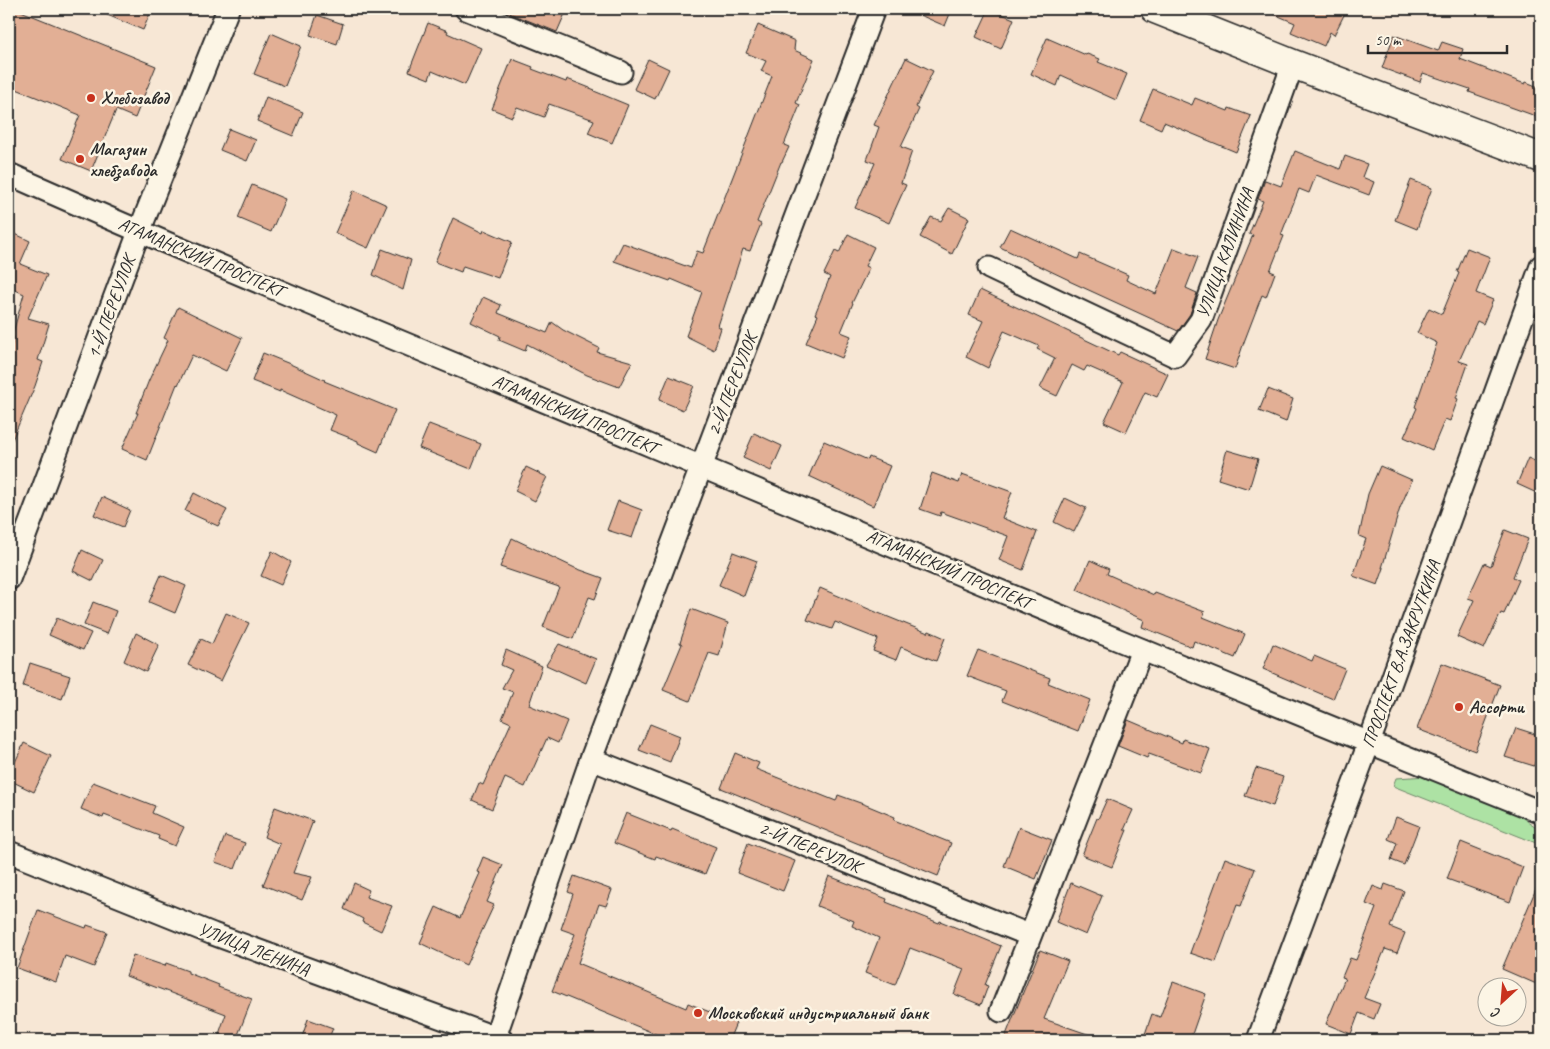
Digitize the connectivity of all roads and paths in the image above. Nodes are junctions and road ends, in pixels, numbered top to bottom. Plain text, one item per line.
1 (228, 9) edge
2 (466, 9) edge
3 (874, 9) edge
4 (1155, 9) edge
5 (1293, 64) junction
6 (622, 72) dead end
7 (1541, 158) edge
8 (9, 174) edge
9 (139, 232) junction
10 (1541, 266) edge
11 (989, 268) dead end
12 (701, 466) junction
13 (9, 579) edge
14 (1142, 650) junction
15 (1369, 743) junction
16 (591, 759) junction
17 (1541, 812) edge
18 (9, 852) edge
19 (1029, 935) junction
20 (1001, 1011) dead end
21 (497, 1039) edge
22 (1258, 1040) edge

1 - 9 street, 1-Й ПЕРЕУЛОК
2 - 6 street
3 - 12 street, 2-Й ПЕРЕУЛОК
4 - 5 main road
5 - 7 main road
5 - 11 street, УЛИЦА КАЛИНИНА
8 - 9 street, АТАМАНСКИЙ ПРОСПЕКТ
9 - 12 street, АТАМАНСКИЙ ПРОСПЕКТ
9 - 13 street, 1-Й ПЕРЕУЛОК
10 - 15 street, ПРОСПЕКТ В.А.ЗАКРУТКИНА
12 - 14 street, АТАМАНСКИЙ ПРОСПЕКТ
12 - 16 street, 2-Й ПЕРЕУЛОК
14 - 15 street, АТАМАНСКИЙ ПРОСПЕКТ
14 - 19 street
15 - 17 street, АТАМАНСКИЙ ПРОСПЕКТ
15 - 22 street, ПРОСПЕКТ В.А.ЗАКРУТКИНА
16 - 19 street, 2-Й ПЕРЕУЛОК
16 - 21 street, 2-Й ПЕРЕУЛОК
18 - 21 street, УЛИЦА ЛЕНИНА
19 - 20 street

